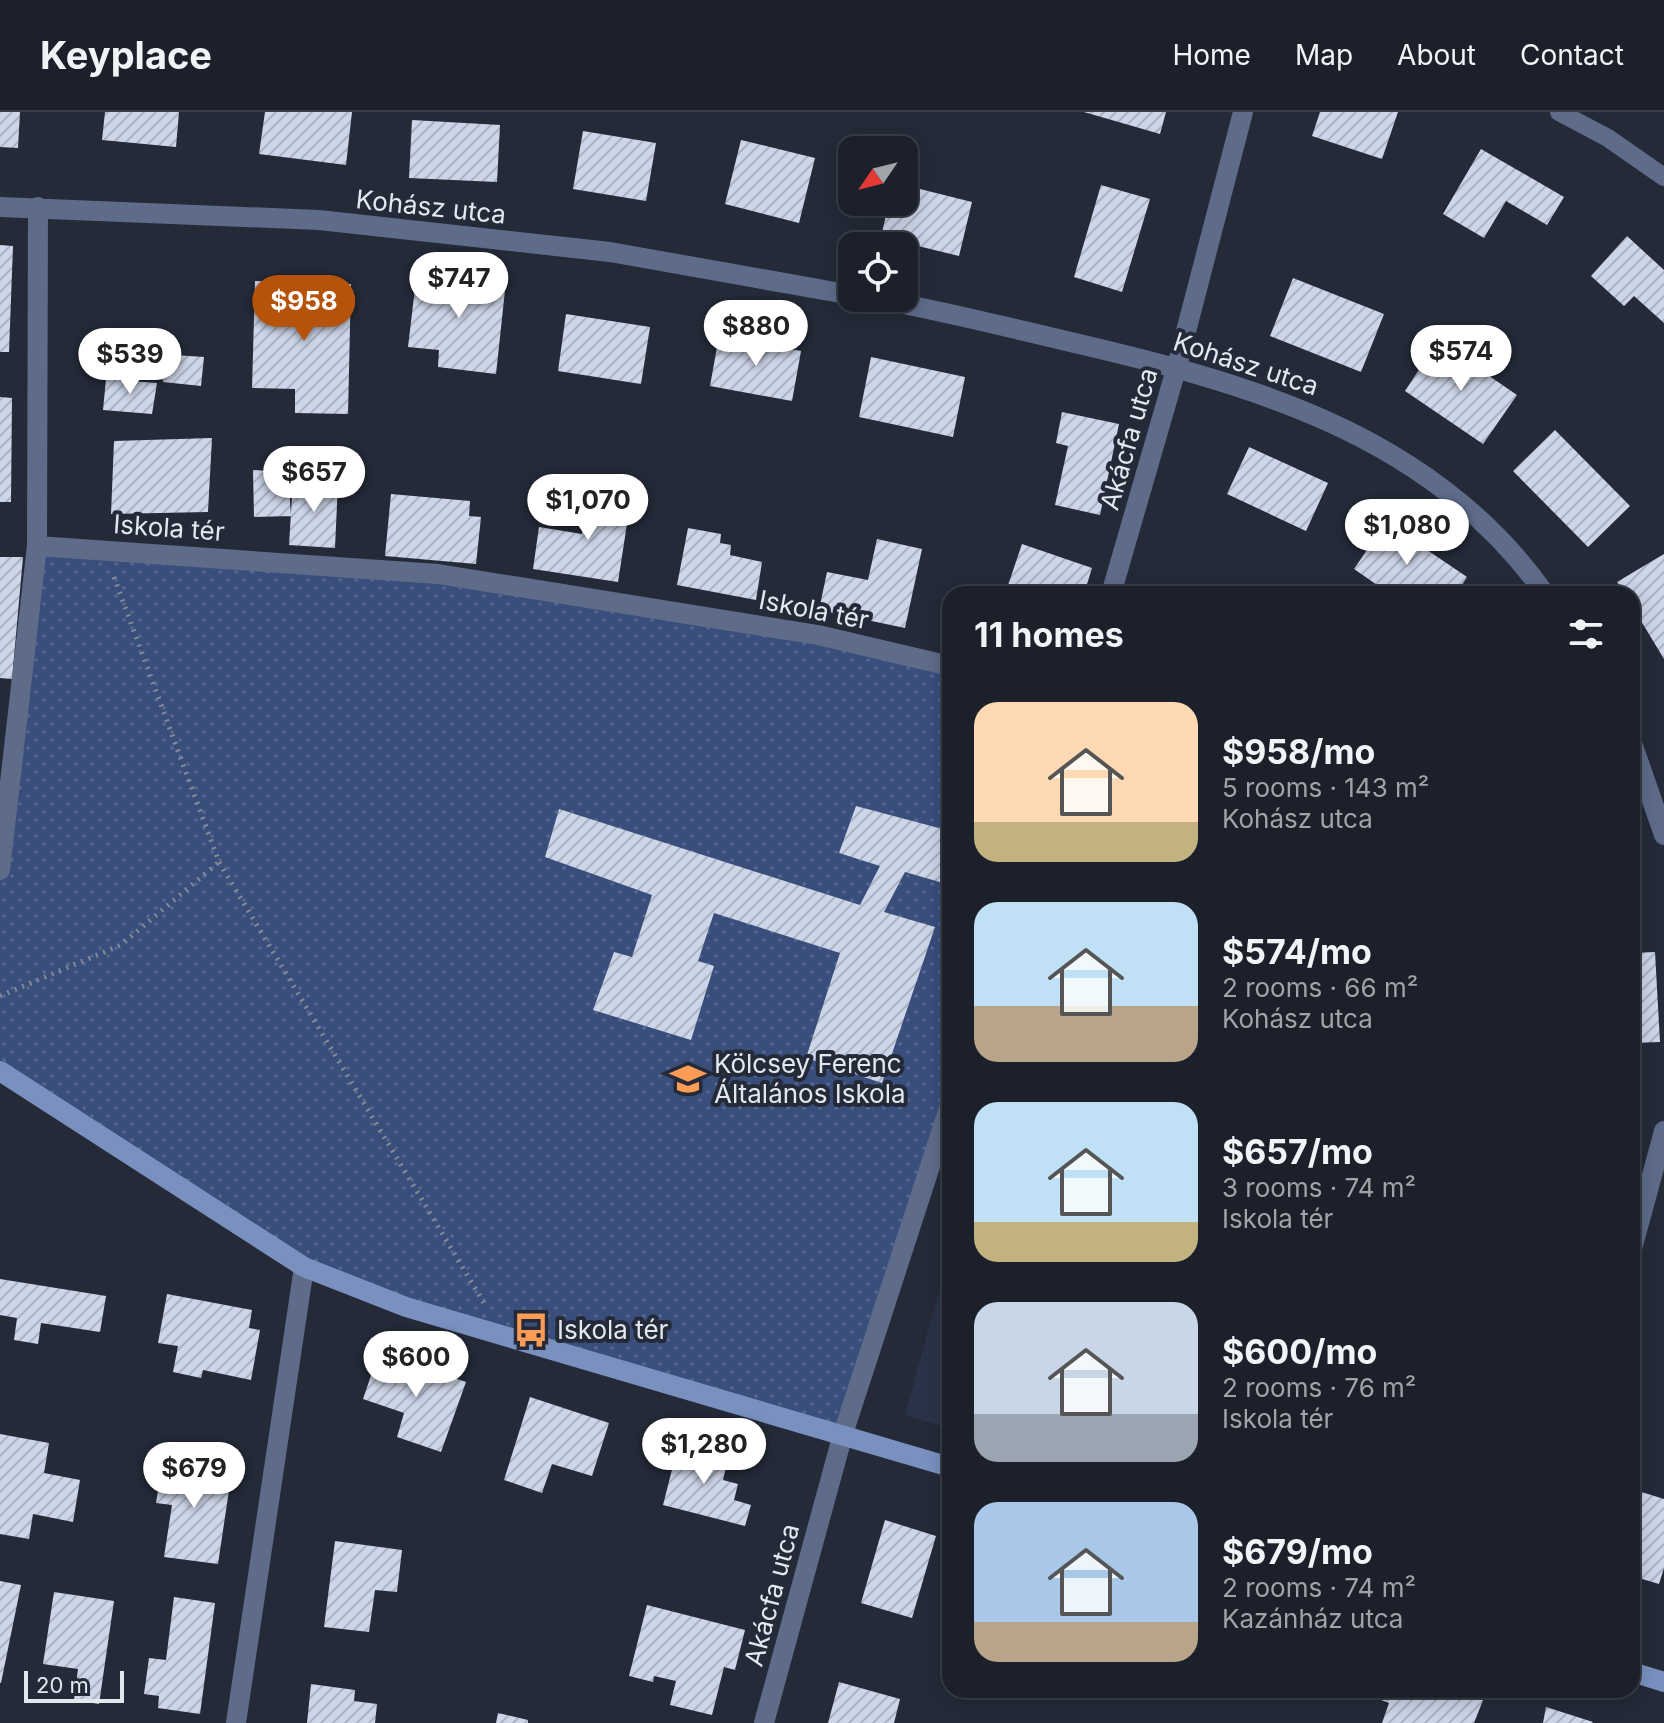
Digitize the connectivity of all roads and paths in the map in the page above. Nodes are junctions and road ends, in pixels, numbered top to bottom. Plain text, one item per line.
1 (1243, 112) edge
2 (1559, 112) edge
3 (1664, 177) edge
4 (0, 207) edge
5 (38, 207) junction
6 (838, 293) edge
7 (918, 308) edge
8 (1177, 366) junction
9 (37, 546) junction
10 (104, 550) junction
11 (1113, 586) edge
12 (1539, 586) edge
13 (942, 664) edge
14 (1640, 766) edge
15 (1664, 835) edge
16 (219, 862) junction
17 (0, 870) edge
18 (0, 996) edge
19 (0, 1071) edge
20 (942, 1130) edge
21 (1664, 1131) edge
22 (1640, 1220) edge
23 (304, 1267) junction
24 (503, 1335) junction
25 (843, 1434) junction
26 (942, 1465) edge
27 (1640, 1674) edge
28 (1664, 1682) edge
29 (236, 1723) edge
30 (764, 1723) edge

1 - 8 street, Akácfa utca
2 - 3 lane
4 - 5 street, Kohász utca
5 - 6 street, Kohász utca
5 - 9 street
7 - 8 street, Kohász utca
8 - 11 street, Akácfa utca
8 - 12 street, Kohász utca
9 - 10 street, Iskola tér
9 - 17 street
10 - 13 street, Iskola tér
10 - 16 path
14 - 15 street
16 - 18 path
16 - 24 path
19 - 23 street
20 - 25 street
21 - 22 street
23 - 24 street
23 - 29 street
24 - 25 street
25 - 26 street
25 - 30 street, Akácfa utca
27 - 28 street

